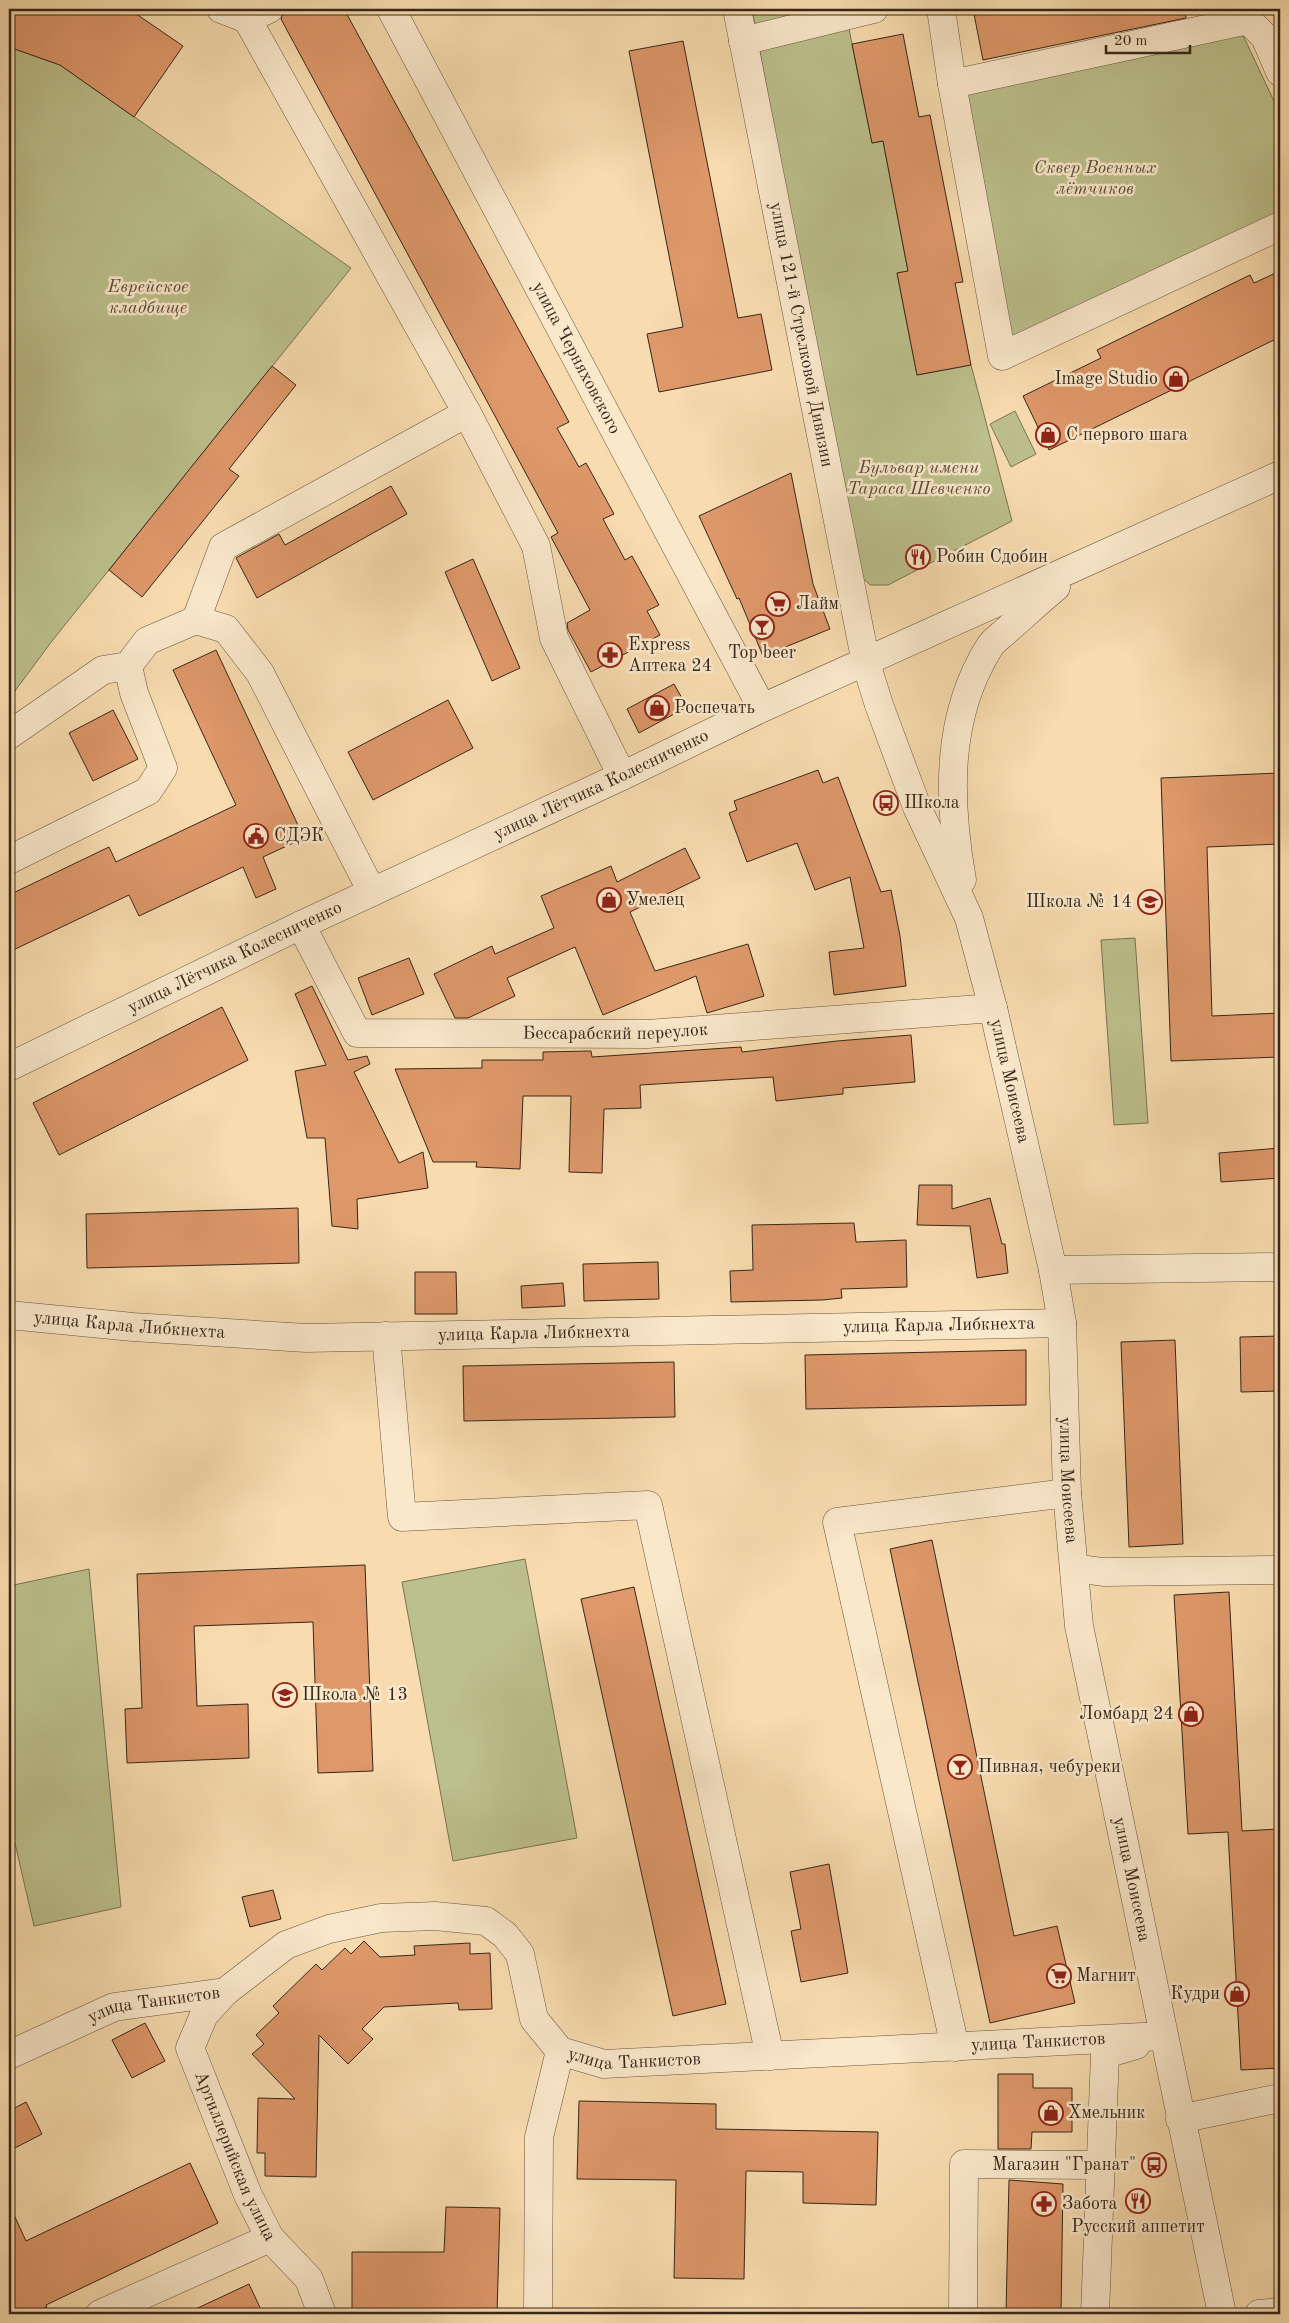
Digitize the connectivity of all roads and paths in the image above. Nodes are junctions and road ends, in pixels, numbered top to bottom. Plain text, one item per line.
1 (221, 9) edge
2 (391, 9) edge
3 (738, 9) edge
4 (874, 9) edge
5 (941, 9) edge
6 (258, 14) edge
7 (1273, 34) edge
8 (743, 41) junction
9 (1280, 72) edge
10 (952, 84) junction
11 (1280, 226) edge
12 (467, 413) junction
13 (1280, 475) edge
14 (1084, 564) junction
15 (196, 620) junction
16 (866, 663) junction
17 (128, 666) junction
18 (762, 708) junction
19 (9, 735) edge
20 (622, 776) junction
21 (9, 860) edge
22 (372, 892) junction
23 (969, 918) junction
24 (301, 925) junction
25 (993, 1008) junction
26 (9, 1067) edge
27 (1280, 1267) edge
28 (1053, 1270) junction
29 (9, 1315) edge
30 (1062, 1323) junction
31 (386, 1336) junction
32 (1067, 1493) junction
33 (1074, 1568) junction
34 (1280, 1570) edge
35 (225, 1992) junction
36 (1164, 2036) junction
37 (955, 2047) junction
38 (560, 2050) junction
39 (9, 2055) edge
40 (770, 2056) junction
41 (1280, 2098) edge
42 (1180, 2119) junction
43 (1100, 2165) junction
44 (270, 2238) junction
45 (1280, 2312) edge
46 (100, 2314) edge
47 (322, 2314) edge
48 (538, 2314) edge
49 (963, 2314) edge
50 (1095, 2314) edge
51 (1222, 2314) edge
52 (1259, 2314) edge

1 - 6 street
2 - 18 street, улица Черняховского
3 - 8 street, улица 121-й Стрелковой Дивизии
4 - 8 street
5 - 10 street
6 - 12 street
7 - 9 street
7 - 10 street
8 - 16 street, улица 121-й Стрелковой Дивизии
10 - 11 street
12 - 15 street
12 - 20 street
13 - 14 street, улица Лётчика Колесниченко
14 - 16 street, улица Лётчика Колесниченко
14 - 23 street
15 - 17 street
15 - 22 street
16 - 18 street, улица Лётчика Колесниченко
16 - 23 street, улица Моисеева
17 - 19 street
17 - 21 street
18 - 20 street, улица Лётчика Колесниченко
20 - 22 street, улица Лётчика Колесниченко
22 - 24 street, улица Лётчика Колесниченко
23 - 25 street, улица Моисеева
24 - 25 street, Бессарабский переулок
24 - 26 street, улица Лётчика Колесниченко
25 - 28 street, улица Моисеева
27 - 28 street
28 - 30 street, улица Моисеева
29 - 31 street, улица Карла Либкнехта
30 - 31 street, улица Карла Либкнехта
30 - 32 street, улица Моисеева
31 - 40 street
32 - 33 street, улица Моисеева
32 - 37 street
33 - 34 street
33 - 36 street, улица Моисеева
35 - 38 street, улица Танкистов
35 - 39 street, улица Танкистов
35 - 44 street, Артиллерийская улица
36 - 37 street, улица Танкистов
36 - 42 street, улица Моисеева
36 - 43 street
37 - 40 street, улица Танкистов
38 - 40 street, улица Танкистов
38 - 48 street
41 - 42 street
42 - 51 street, улица Моисеева
43 - 49 street
43 - 50 street
44 - 46 street
44 - 47 street, Артиллерийская улица
45 - 52 street

